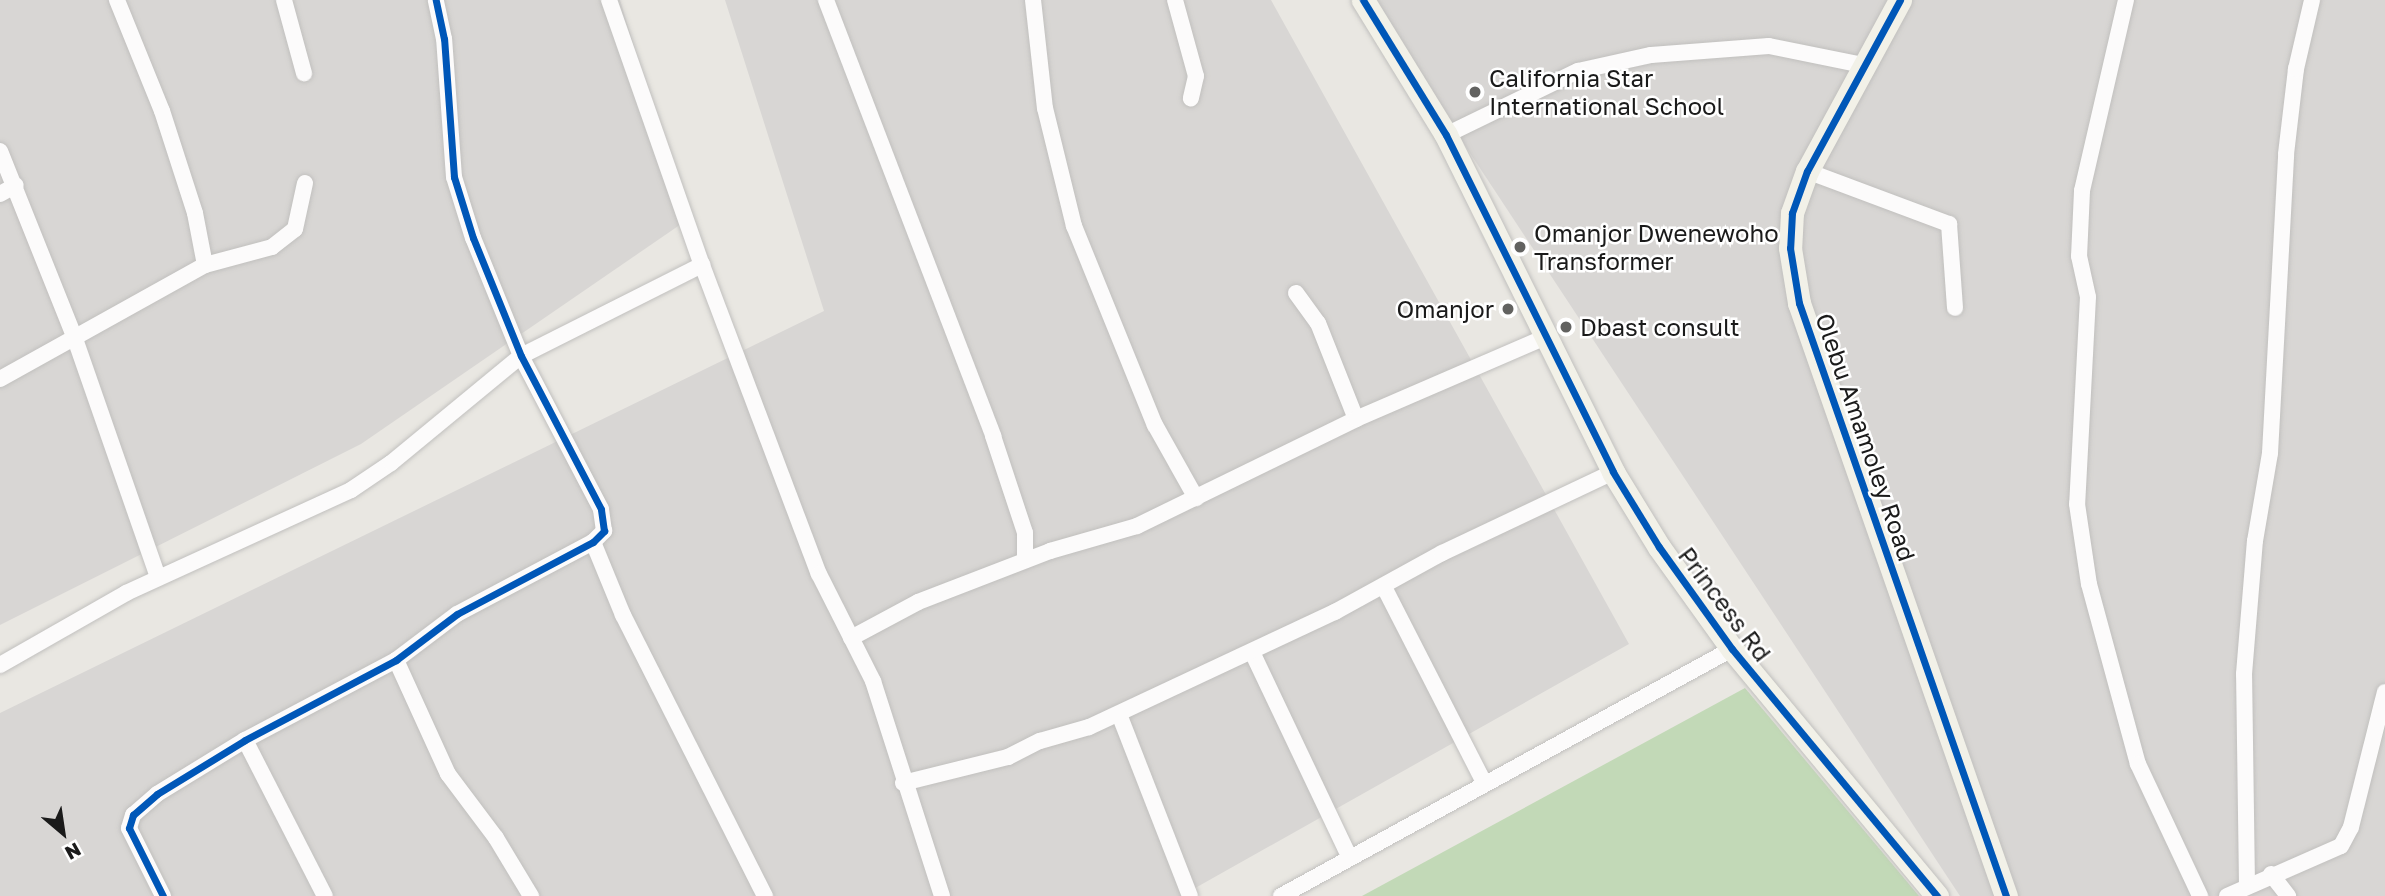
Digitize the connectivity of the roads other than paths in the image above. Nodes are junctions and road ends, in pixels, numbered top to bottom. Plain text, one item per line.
1 (117, 0) edge
2 (284, 0) edge
3 (436, 0) edge
4 (609, 0) edge
5 (826, 0) edge
6 (1034, 0) edge
7 (1175, 0) edge
8 (1363, 0) edge
9 (1900, 0) edge
10 (2126, 0) edge
11 (2312, 0) edge
12 (1862, 65) junction
13 (304, 73) dead end
14 (1191, 98) dead end
15 (1446, 135) junction
16 (0, 151) edge
17 (1807, 171) junction
18 (305, 183) dead end
19 (16, 185) junction
20 (0, 194) edge
21 (205, 265) junction
22 (702, 265) junction
23 (1296, 293) dead end
24 (1955, 308) dead end
25 (74, 336) junction
26 (1548, 336) junction
27 (521, 356) junction
28 (0, 379) edge
29 (1356, 419) junction
30 (1613, 472) junction
31 (1196, 498) junction
32 (593, 542) junction
33 (1025, 560) junction
34 (158, 577) junction
35 (1384, 587) junction
36 (851, 638) junction
37 (1732, 649) junction
38 (1252, 652) junction
39 (396, 660) junction
40 (0, 665) edge
41 (2385, 692) edge
42 (1119, 714) junction
43 (245, 740) junction
44 (904, 783) junction
45 (1485, 784) junction
46 (1350, 858) junction
47 (2271, 874) junction
48 (2247, 885) junction
49 (163, 896) edge
50 (325, 896) edge
51 (531, 896) edge
52 (765, 896) edge
53 (942, 896) edge
54 (1190, 896) edge
55 (1281, 896) edge
56 (1937, 896) edge
57 (2006, 896) edge
58 (2200, 896) edge
59 (2227, 896) edge
60 (2288, 896) edge

1 - 21 street
2 - 13 street
3 - 27 street
4 - 22 street
5 - 33 street
6 - 31 street
7 - 14 street
8 - 15 street, Princess Rd
9 - 12 street, Olebu Amamoley Road
10 - 58 street
11 - 48 street
12 - 15 street
12 - 17 street, Olebu Amamoley Road
15 - 26 street, Princess Rd
16 - 19 street
17 - 24 street
17 - 57 street, Olebu Amamoley Road
18 - 21 street
19 - 20 street
19 - 25 street
21 - 25 street
22 - 27 street
22 - 36 street
23 - 29 street
25 - 28 street
25 - 34 street
26 - 29 street
26 - 30 street, Princess Rd
27 - 32 street
27 - 34 street
29 - 31 street
30 - 35 street
30 - 37 street, Princess Rd
31 - 33 street
32 - 39 street
32 - 52 street
33 - 36 street
34 - 40 street
35 - 38 street
35 - 45 street
36 - 44 street
37 - 45 street
37 - 56 street, Princess Rd
38 - 42 street
38 - 46 street
39 - 43 street
39 - 51 street
41 - 47 street
42 - 44 street
42 - 54 street
43 - 49 street
43 - 50 street
44 - 53 street
45 - 46 street
46 - 55 street
47 - 48 street
47 - 60 street
48 - 59 street

